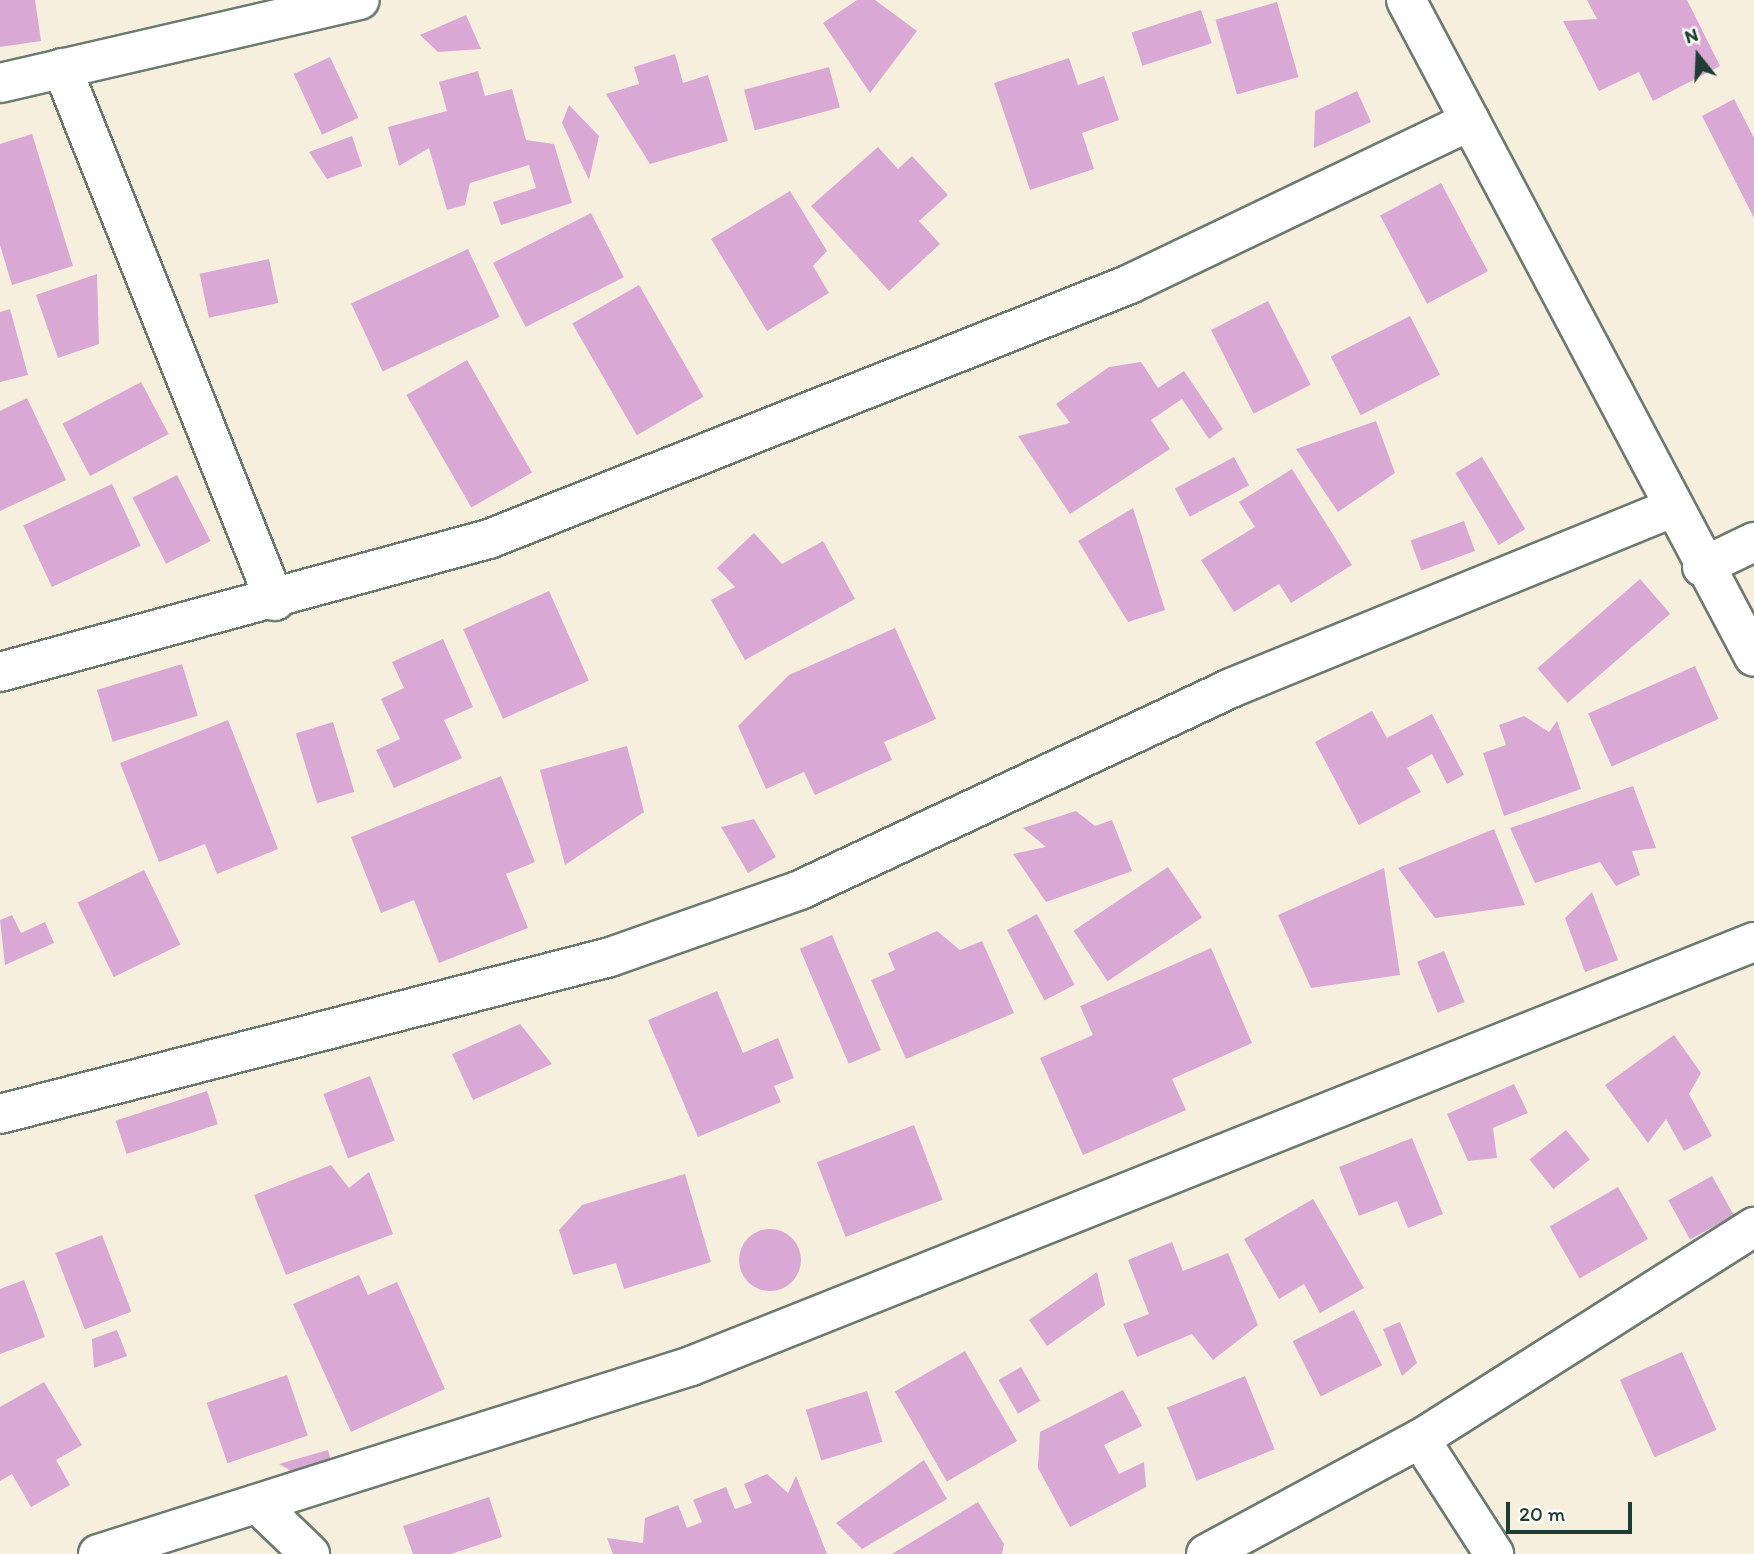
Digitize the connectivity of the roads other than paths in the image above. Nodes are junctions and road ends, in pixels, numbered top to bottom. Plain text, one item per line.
1 (360, 0) edge
2 (1406, 0) edge
3 (62, 68) junction
4 (0, 83) edge
5 (1470, 121) junction
6 (1670, 509) junction
7 (1754, 542) edge
8 (1702, 567) junction
9 (275, 601) junction
10 (1754, 657) edge
11 (0, 672) edge
12 (1754, 942) edge
13 (0, 1114) edge
14 (1754, 1227) edge
15 (1420, 1439) junction
16 (259, 1504) junction
17 (98, 1554) edge
18 (310, 1554) edge
19 (1206, 1554) edge
20 (1494, 1554) edge

1 - 3 street
2 - 5 street
3 - 4 street
3 - 9 street
5 - 6 street
5 - 9 street
6 - 8 street
6 - 13 street
7 - 8 street
8 - 10 street
9 - 11 street
12 - 16 street
14 - 15 street
15 - 19 street
15 - 20 street
16 - 17 street
16 - 18 street

